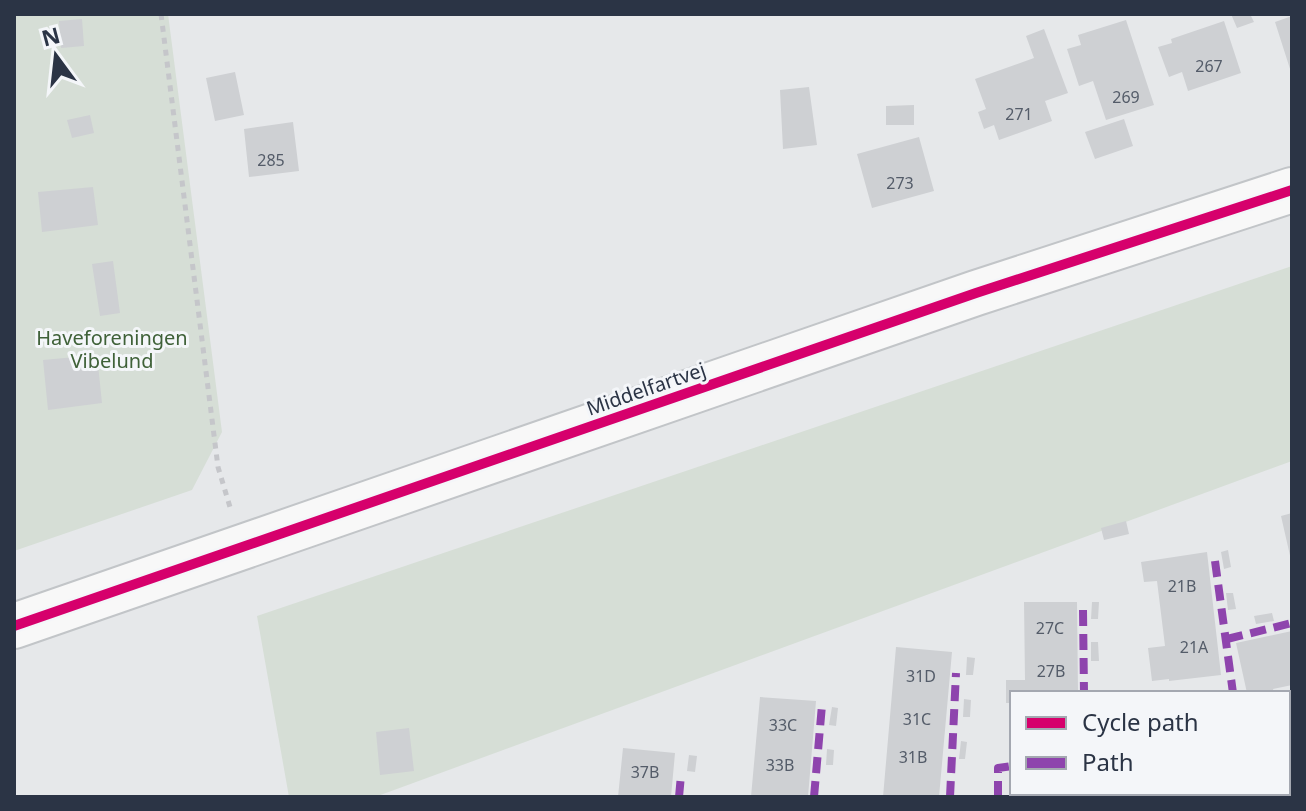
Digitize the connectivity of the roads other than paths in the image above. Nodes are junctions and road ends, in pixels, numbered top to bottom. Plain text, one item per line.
1 (1292, 190) edge
2 (14, 626) edge

1 - 2 main road, Middelfartvej

